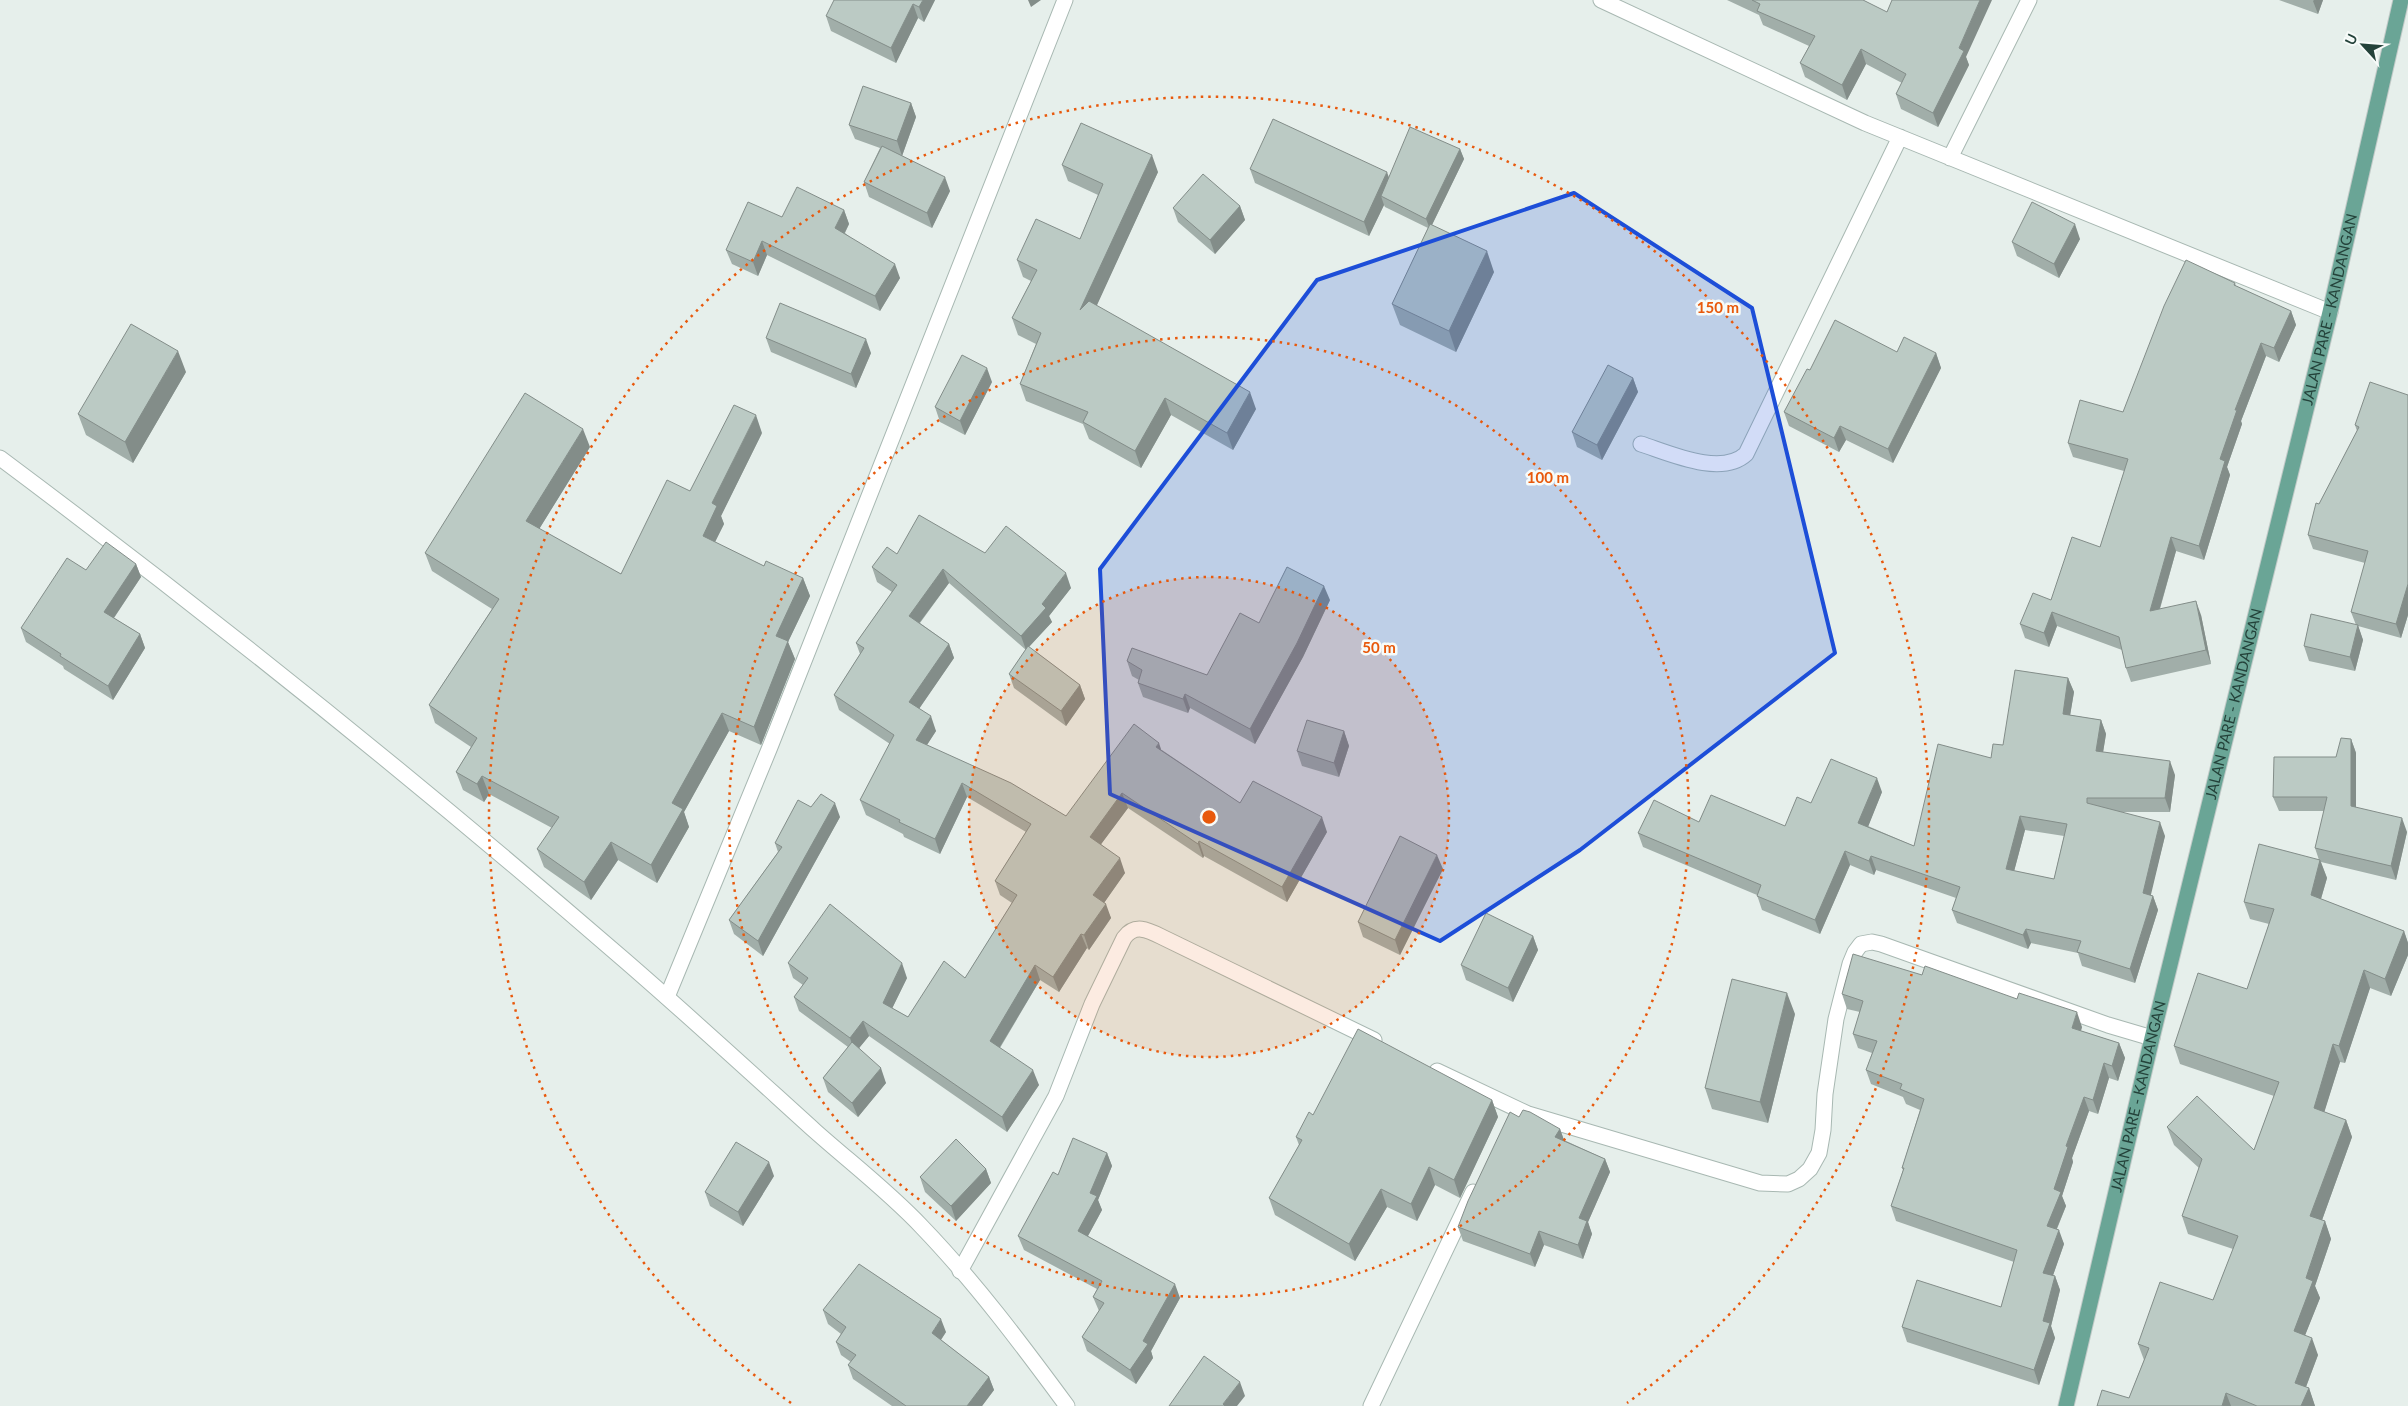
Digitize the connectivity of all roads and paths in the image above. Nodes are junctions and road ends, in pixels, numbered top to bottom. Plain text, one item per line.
1 (1065, 0) edge
2 (1601, 0) edge
3 (2029, 0) edge
4 (2401, 0) edge
5 (1900, 137) junction
6 (1950, 158) junction
7 (2330, 312) junction
8 (1640, 444) dead end
9 (0, 458) edge
10 (667, 997) junction
11 (2152, 1038) junction
12 (1383, 1044) edge
13 (1427, 1066) edge
14 (1480, 1178) edge
15 (960, 1271) junction
16 (1067, 1406) edge
17 (1371, 1406) edge
18 (2066, 1406) edge

1 - 10 street
2 - 5 street
3 - 6 street
4 - 7 main road, JALAN PARE - KANDANGAN
5 - 6 street
5 - 8 street
6 - 7 street
7 - 11 main road, JALAN PARE - KANDANGAN
9 - 10 street
10 - 15 street
11 - 13 street
11 - 18 main road, JALAN PARE - KANDANGAN
12 - 15 street
14 - 17 street
15 - 16 street

